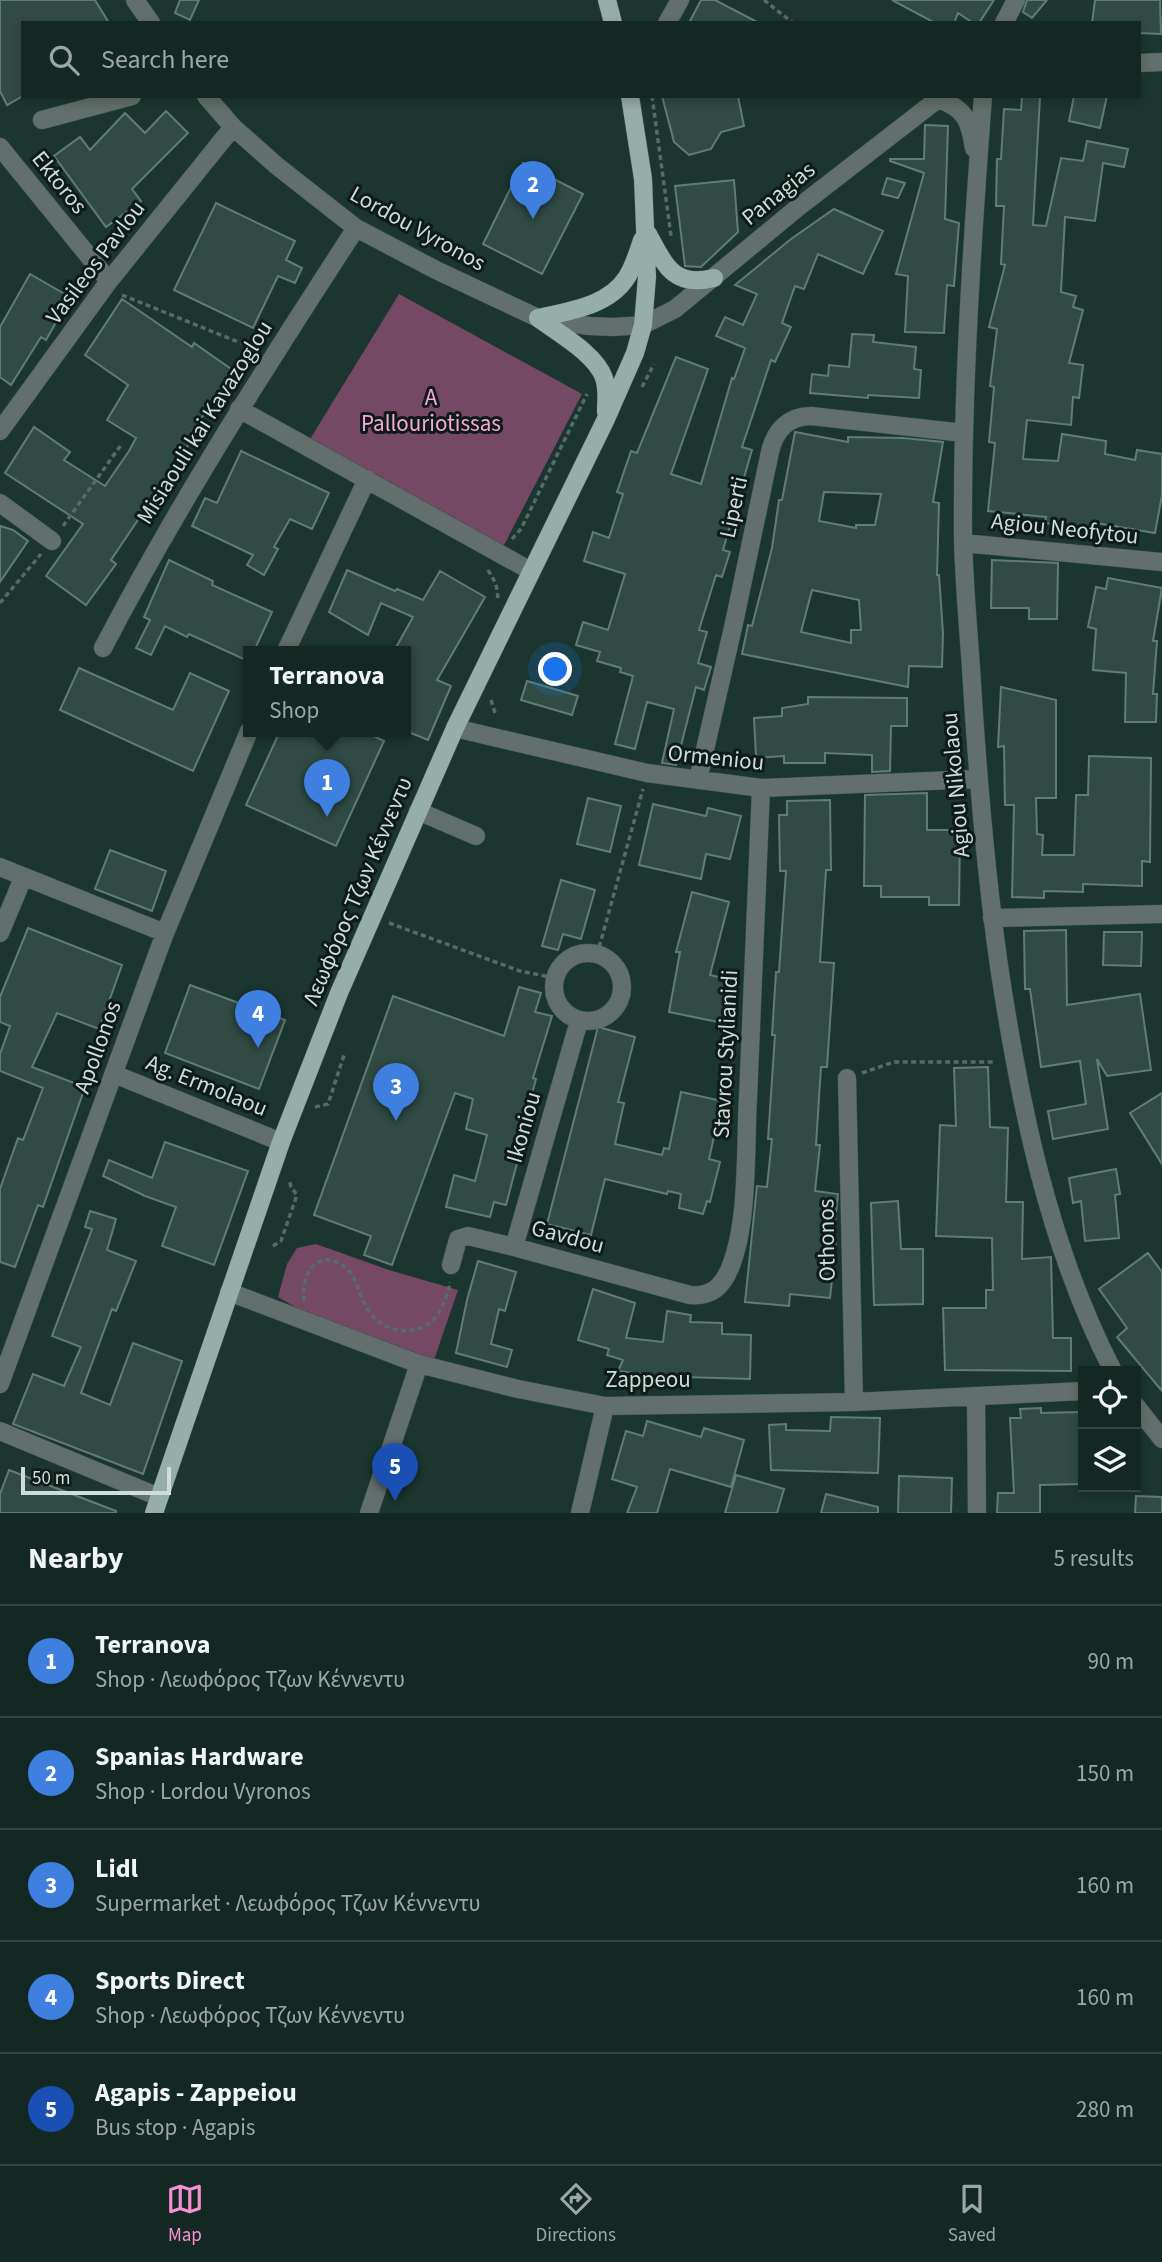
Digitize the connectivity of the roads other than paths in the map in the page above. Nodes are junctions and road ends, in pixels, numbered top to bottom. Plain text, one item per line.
1 (135, 0) edge
2 (607, 0) edge
3 (680, 0) edge
4 (1016, 0) edge
5 (150, 21) edge
6 (612, 21) edge
7 (668, 21) edge
8 (1005, 21) edge
9 (1162, 62) edge
10 (1141, 63) edge
11 (124, 98) edge
12 (208, 98) edge
13 (630, 98) edge
14 (939, 98) edge
15 (942, 98) edge
16 (983, 98) edge
17 (42, 120) dead end
18 (233, 127) junction
19 (0, 147) edge
20 (977, 176) junction
21 (356, 228) junction
22 (646, 230) junction
23 (714, 278) junction
24 (107, 284) junction
25 (538, 318) junction
26 (643, 325) junction
27 (239, 409) junction
28 (606, 419) junction
29 (0, 431) edge
30 (964, 433) junction
31 (367, 479) junction
32 (0, 503) edge
33 (52, 541) dead end
34 (963, 542) junction
35 (1162, 562) edge
36 (531, 571) junction
37 (288, 646) edge
38 (103, 648) dead end
39 (455, 728) junction
40 (247, 737) edge
41 (978, 779) junction
42 (698, 780) junction
43 (761, 788) junction
44 (418, 811) junction
45 (476, 836) dead end
46 (0, 867) edge
47 (23, 878) junction
48 (1162, 914) edge
49 (992, 918) junction
50 (0, 933) edge
51 (165, 933) junction
52 (579, 1021) junction
53 (114, 1074) junction
54 (847, 1078) road end
55 (281, 1142) junction
56 (514, 1247) junction
57 (451, 1265) road end
58 (229, 1292) junction
59 (690, 1295) joint
60 (419, 1364) junction
61 (1111, 1366) edge
62 (0, 1384) edge
63 (1078, 1391) edge
64 (976, 1396) junction
65 (854, 1402) junction
66 (605, 1406) junction
67 (1141, 1412) edge
68 (0, 1431) edge
69 (1162, 1439) edge
70 (156, 1505) edge
71 (369, 1513) edge
72 (580, 1513) edge
73 (977, 1513) edge

1 - 5 street
2 - 6 main road
3 - 7 street
4 - 8 street
9 - 10 street
11 - 17 street
12 - 18 street, Lordou Vyronos
13 - 22 main road, Λεωφόρος Τζων Κέννεντυ
14 - 23 street, Panagias
15 - 20 street, Agiou Nikolaou
16 - 20 street, Agiou Nikolaou
18 - 21 street, Lordou Vyronos
18 - 24 street, Vasileos Pavlou
19 - 24 street, Ektoros
20 - 30 street, Agiou Nikolaou
21 - 25 street, Lordou Vyronos
21 - 27 street, Misiaouli kai Kavazoglou
22 - 23 main road
22 - 25 main road
22 - 26 main road, Λεωφόρος Τζων Κέννεντυ
23 - 26 street, Panagias
24 - 29 street, Vasileos Pavlou
25 - 26 street, Lordou Vyronos
25 - 28 main road
26 - 28 main road, Λεωφόρος Τζων Κέννεντυ
27 - 31 street
27 - 38 street, Misiaouli kai Kavazoglou
28 - 36 main road, Λεωφόρος Τζων Κέννεντυ
30 - 34 street, Agiou Nikolaou
30 - 42 street, Liperti
31 - 36 street
31 - 37 street
32 - 33 street
34 - 35 street, Agiou Neofytou
34 - 41 street, Agiou Nikolaou
36 - 39 main road, Λεωφόρος Τζων Κέννεντυ
39 - 42 street, Ormeniou
39 - 44 main road, Λεωφόρος Τζων Κέννεντυ
40 - 51 street, Apollonos
41 - 43 street, Ormeniou
41 - 49 street, Agiou Nikolaou
42 - 43 street, Ormeniou
43 - 59 street, Stavrou Stylianidi
44 - 45 street
44 - 55 main road, Λεωφόρος Τζων Κέννεντυ
46 - 47 street
47 - 50 street
47 - 51 street
48 - 49 street
49 - 61 street, Agiou Nikolaou
51 - 53 street, Apollonos
52 - 52 street
52 - 56 street, Ikoniou
53 - 55 street, Ag. Ermolaou
53 - 62 street, Apollonos
54 - 65 street, Othonos
55 - 58 main road, Λεωφόρος Τζων Κέννεντυ
56 - 57 street, Gavdou
56 - 59 street, Gavdou
58 - 60 street, Zappeou
58 - 70 main road, Λεωφόρος Τζων Κέννεντυ
60 - 66 street, Zappeou
60 - 71 street
63 - 64 street, Zappeou
64 - 65 street, Zappeou
64 - 73 street
65 - 66 street, Zappeou
66 - 72 street
67 - 69 street
68 - 70 street

